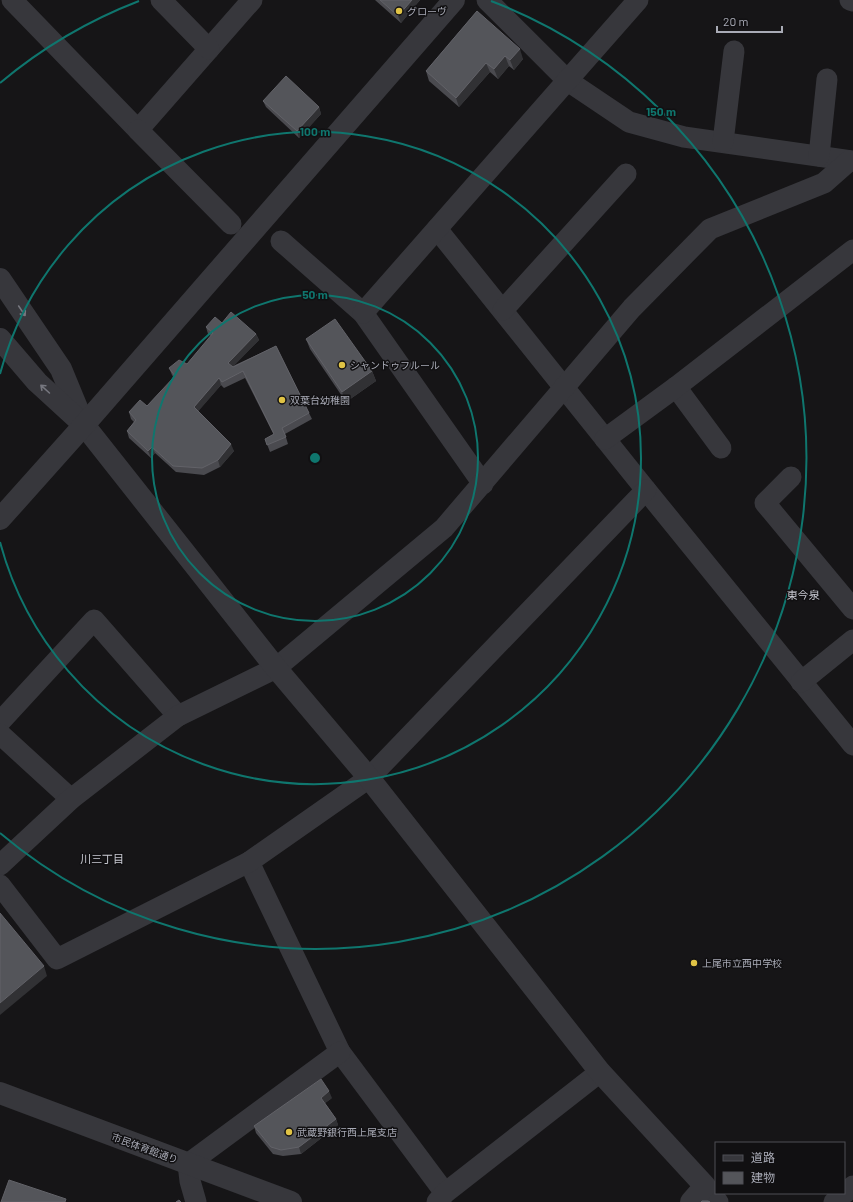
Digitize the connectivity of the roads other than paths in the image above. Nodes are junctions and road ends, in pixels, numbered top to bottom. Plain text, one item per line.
1 (161, 0) edge
2 (252, 0) edge
3 (454, 0) edge
4 (488, 0) edge
5 (638, 0) edge
6 (20, 3) edge
7 (209, 49) junction
8 (734, 51) dead end
9 (827, 79) dead end
10 (568, 81) junction
11 (138, 130) junction
12 (723, 142) junction
13 (819, 156) junction
14 (851, 161) edge
15 (626, 174) dead end
16 (231, 224) dead end
17 (437, 229) junction
18 (281, 241) dead end
19 (853, 250) edge
20 (0, 279) edge
21 (503, 310) junction
22 (363, 313) junction
23 (0, 338) edge
24 (676, 387) junction
25 (565, 388) junction
26 (84, 425) junction
27 (605, 439) junction
28 (721, 448) dead end
29 (792, 477) dead end
30 (483, 484) junction
31 (646, 490) junction
32 (0, 519) edge
33 (853, 609) edge
34 (853, 640) edge
35 (276, 668) junction
36 (801, 682) junction
37 (178, 716) junction
38 (0, 722) edge
39 (0, 734) edge
40 (853, 745) edge
41 (369, 778) junction
42 (71, 799) junction
43 (250, 862) junction
44 (0, 865) edge
45 (0, 885) edge
46 (340, 1052) junction
47 (600, 1072) junction
48 (0, 1093) edge
49 (188, 1164) junction
50 (853, 1186) edge
51 (845, 1193) edge
52 (698, 1194) edge
53 (844, 1194) edge
54 (441, 1197) edge
55 (196, 1202) edge
56 (291, 1202) edge
57 (718, 1202) edge
58 (834, 1202) edge

1 - 7 street
2 - 7 street
3 - 26 street
4 - 10 street
5 - 10 street
6 - 11 street
7 - 11 street
8 - 12 street
9 - 13 street
10 - 12 street
10 - 17 street
11 - 16 street
12 - 13 street
13 - 14 street
14 - 25 street
15 - 21 street
17 - 21 street
17 - 22 street
18 - 22 street
19 - 24 street
20 -> 26 street
21 - 25 street
22 - 30 street
26 -> 23 street
24 - 27 street
24 - 28 street
25 - 27 street
25 - 30 street
26 - 32 street
26 - 35 street
27 - 31 street
29 - 33 street
30 - 35 street
31 - 36 street
31 - 41 street
34 - 36 street
35 - 37 street
35 - 41 street
36 - 40 street
37 - 38 street
37 - 42 street
39 - 42 street
41 - 43 street
41 - 47 street
42 - 44 street
43 - 45 street
43 - 46 street
46 - 49 street
46 - 54 street
47 - 52 street
47 - 54 street
48 - 49 street, 市民体育館通り
49 - 55 street
49 - 56 street, 市民体育館通り
50 - 51 street
52 - 57 street
53 - 58 street

